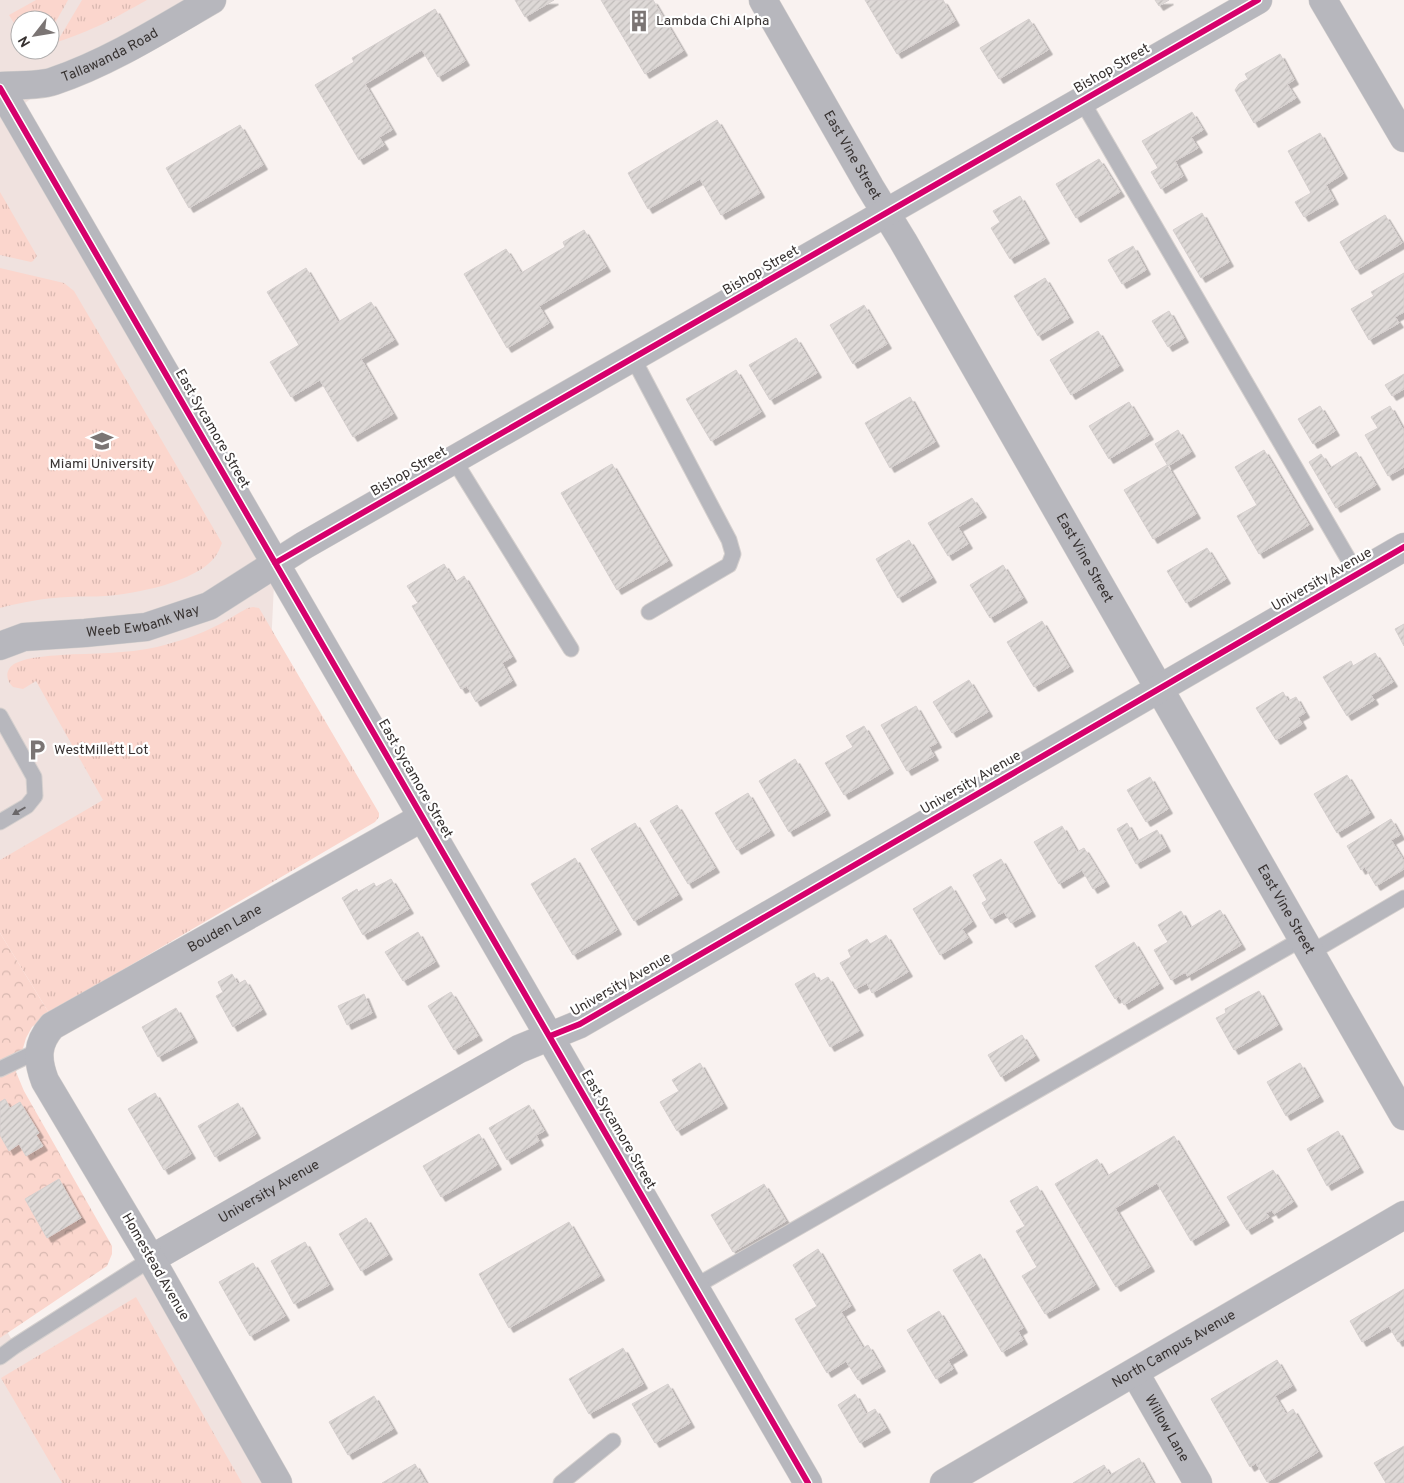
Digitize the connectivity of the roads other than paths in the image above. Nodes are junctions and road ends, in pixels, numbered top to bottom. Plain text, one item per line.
1 (212, 0) edge
2 (1258, 0) edge
3 (1324, 0) edge
4 (766, 1) edge
5 (0, 87) edge
6 (1082, 101) junction
7 (1404, 138) edge
8 (887, 213) junction
9 (633, 358) junction
10 (454, 460) junction
11 (1404, 547) edge
12 (275, 563) junction
13 (1357, 574) junction
14 (649, 612) dead end
15 (0, 646) edge
16 (571, 649) dead end
17 (1160, 688) junction
18 (0, 716) edge
19 (5, 738) edge
20 (423, 817) junction
21 (0, 822) edge
22 (1404, 898) edge
23 (1306, 946) junction
24 (550, 1036) junction
25 (40, 1050) junction
26 (0, 1069) edge
27 (1404, 1116) edge
28 (1404, 1215) edge
29 (151, 1259) junction
30 (694, 1287) junction
31 (0, 1357) edge
32 (1134, 1373) junction
33 (613, 1441) dead end
34 (278, 1483) edge
35 (561, 1483) edge
36 (808, 1483) edge
37 (944, 1483) edge
38 (1198, 1483) edge

1 - 5 street, Tallawanda Road
2 - 6 street, Bishop Street
3 - 7 street
4 - 8 street, East Vine Street
5 - 12 street, East Sycamore Street
6 - 8 street, Bishop Street
6 - 13 lane
8 - 9 street, Bishop Street
8 - 17 street, East Vine Street
9 - 10 street, Bishop Street
9 - 14 lane
10 - 12 street, Bishop Street
10 - 16 lane
11 - 13 street, University Avenue
12 - 15 street, Weeb Ewbank Way
12 - 20 street, East Sycamore Street
13 - 17 street, University Avenue
17 - 23 street, East Vine Street
17 - 24 street, University Avenue
18 - 19 lane
19 -> 21 lane
20 - 24 street, East Sycamore Street
20 - 25 street, Bouden Lane
22 - 23 lane
23 - 27 street, East Vine Street
23 - 30 lane
24 - 29 street, University Avenue
24 - 30 street, East Sycamore Street
25 - 26 lane
25 - 29 street, Homestead Avenue
28 - 32 street, North Campus Avenue
29 - 31 lane
29 - 34 street, Homestead Avenue
30 - 36 street, East Sycamore Street
32 - 37 street, North Campus Avenue
32 - 38 street, Willow Lane
33 - 35 lane

